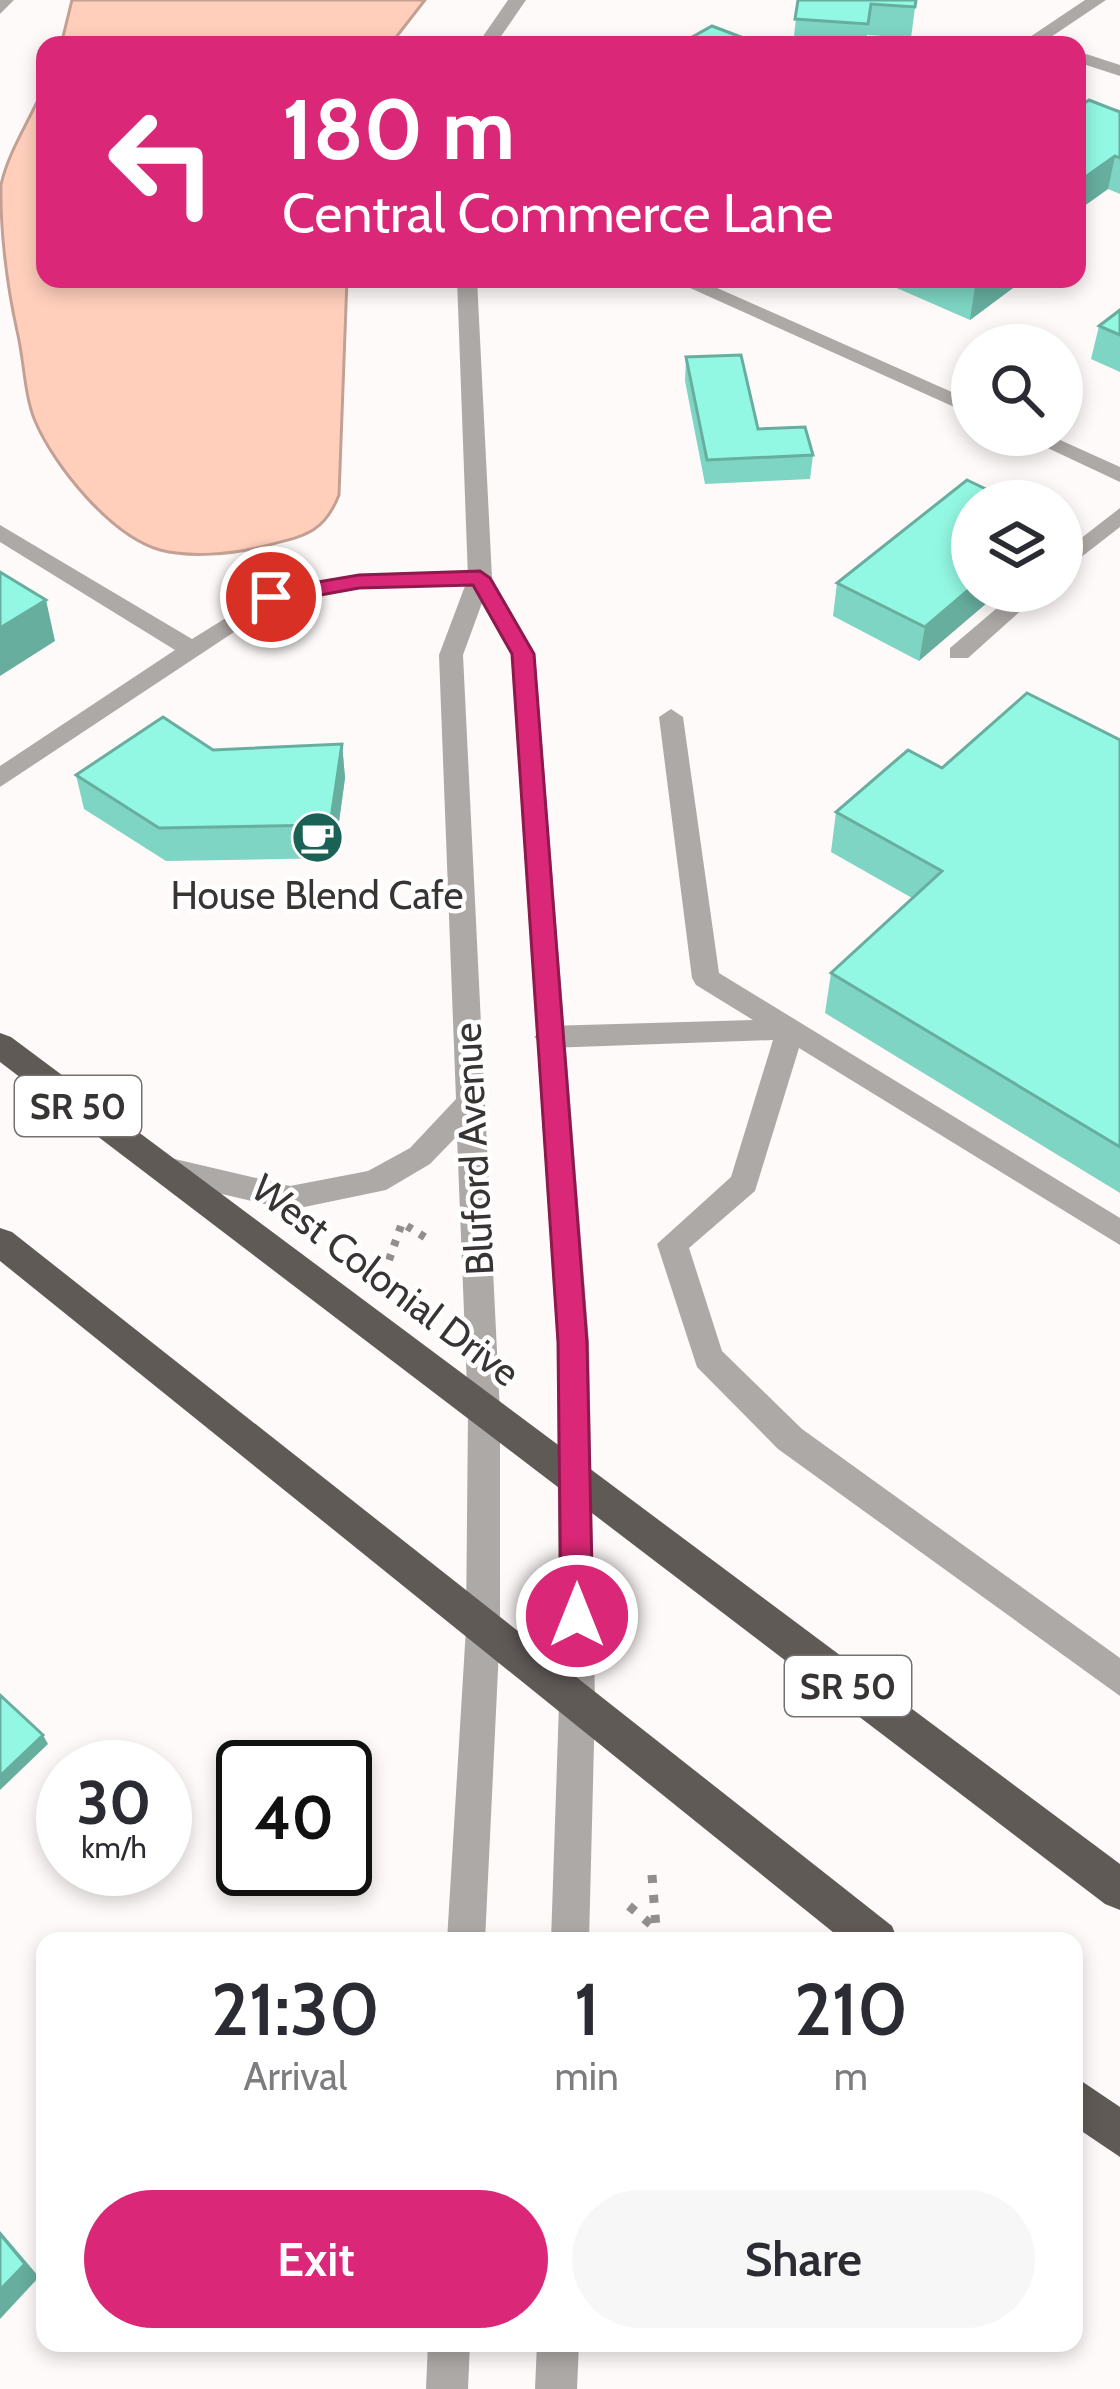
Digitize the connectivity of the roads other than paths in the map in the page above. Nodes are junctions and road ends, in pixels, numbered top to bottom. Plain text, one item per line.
1 (4, 0) edge
2 (517, 0) edge
3 (1092, 1) edge
4 (0, 9) edge
5 (492, 36) edge
6 (1045, 36) edge
7 (1086, 59) edge
8 (1120, 71) edge
9 (1086, 106) edge
10 (1120, 116) edge
11 (467, 288) edge
12 (700, 288) edge
13 (951, 400) edge
14 (1078, 456) edge
15 (1120, 475) edge
16 (1120, 515) edge
17 (0, 532) edge
18 (1083, 547) edge
19 (480, 578) junction
20 (1007, 612) edge
21 (190, 648) junction
22 (959, 653) dead end
23 (671, 716) dead end
24 (0, 778) edge
25 (791, 1029) junction
26 (548, 1037) junction
27 (0, 1046) edge
28 (469, 1103) junction
29 (157, 1167) junction
30 (1120, 1233) edge
31 (0, 1242) edge
32 (484, 1413) junction
33 (577, 1483) junction
34 (483, 1628) junction
35 (1120, 1679) edge
36 (578, 1704) junction
37 (1120, 1889) edge
38 (466, 1932) edge
39 (570, 1932) edge
40 (851, 1932) edge
41 (1083, 2105) edge
42 (1120, 2135) edge
43 (449, 2352) edge
44 (558, 2352) edge
45 (447, 2389) edge
46 (556, 2389) edge

1 - 4 street
2 - 5 street
3 - 6 street
7 - 8 street
9 - 10 street
11 - 19 street, Bluford Avenue
12 - 13 street
14 - 15 street
16 - 18 street
17 - 21 street
19 - 21 street
19 - 26 street, Bluford Avenue
19 - 28 street, Bluford Avenue
20 - 22 street
21 - 24 street
23 - 25 street
25 - 26 street
25 - 30 street
25 - 35 street
26 - 33 street, Bluford Avenue
27 - 29 highway, West Colonial Drive / SR 50
28 - 29 street
28 - 32 street, Bluford Avenue
29 - 32 highway, West Colonial Drive / SR 50
31 - 34 highway
32 - 33 highway, West Colonial Drive / SR 50
32 - 34 street, Bluford Avenue
33 - 36 street, Bluford Avenue
33 - 37 highway, West Colonial Drive / SR 50
34 - 36 highway
34 - 38 street, Bluford Avenue
36 - 39 street, Bluford Avenue
36 - 40 highway
41 - 42 highway
43 - 45 street
44 - 46 street

